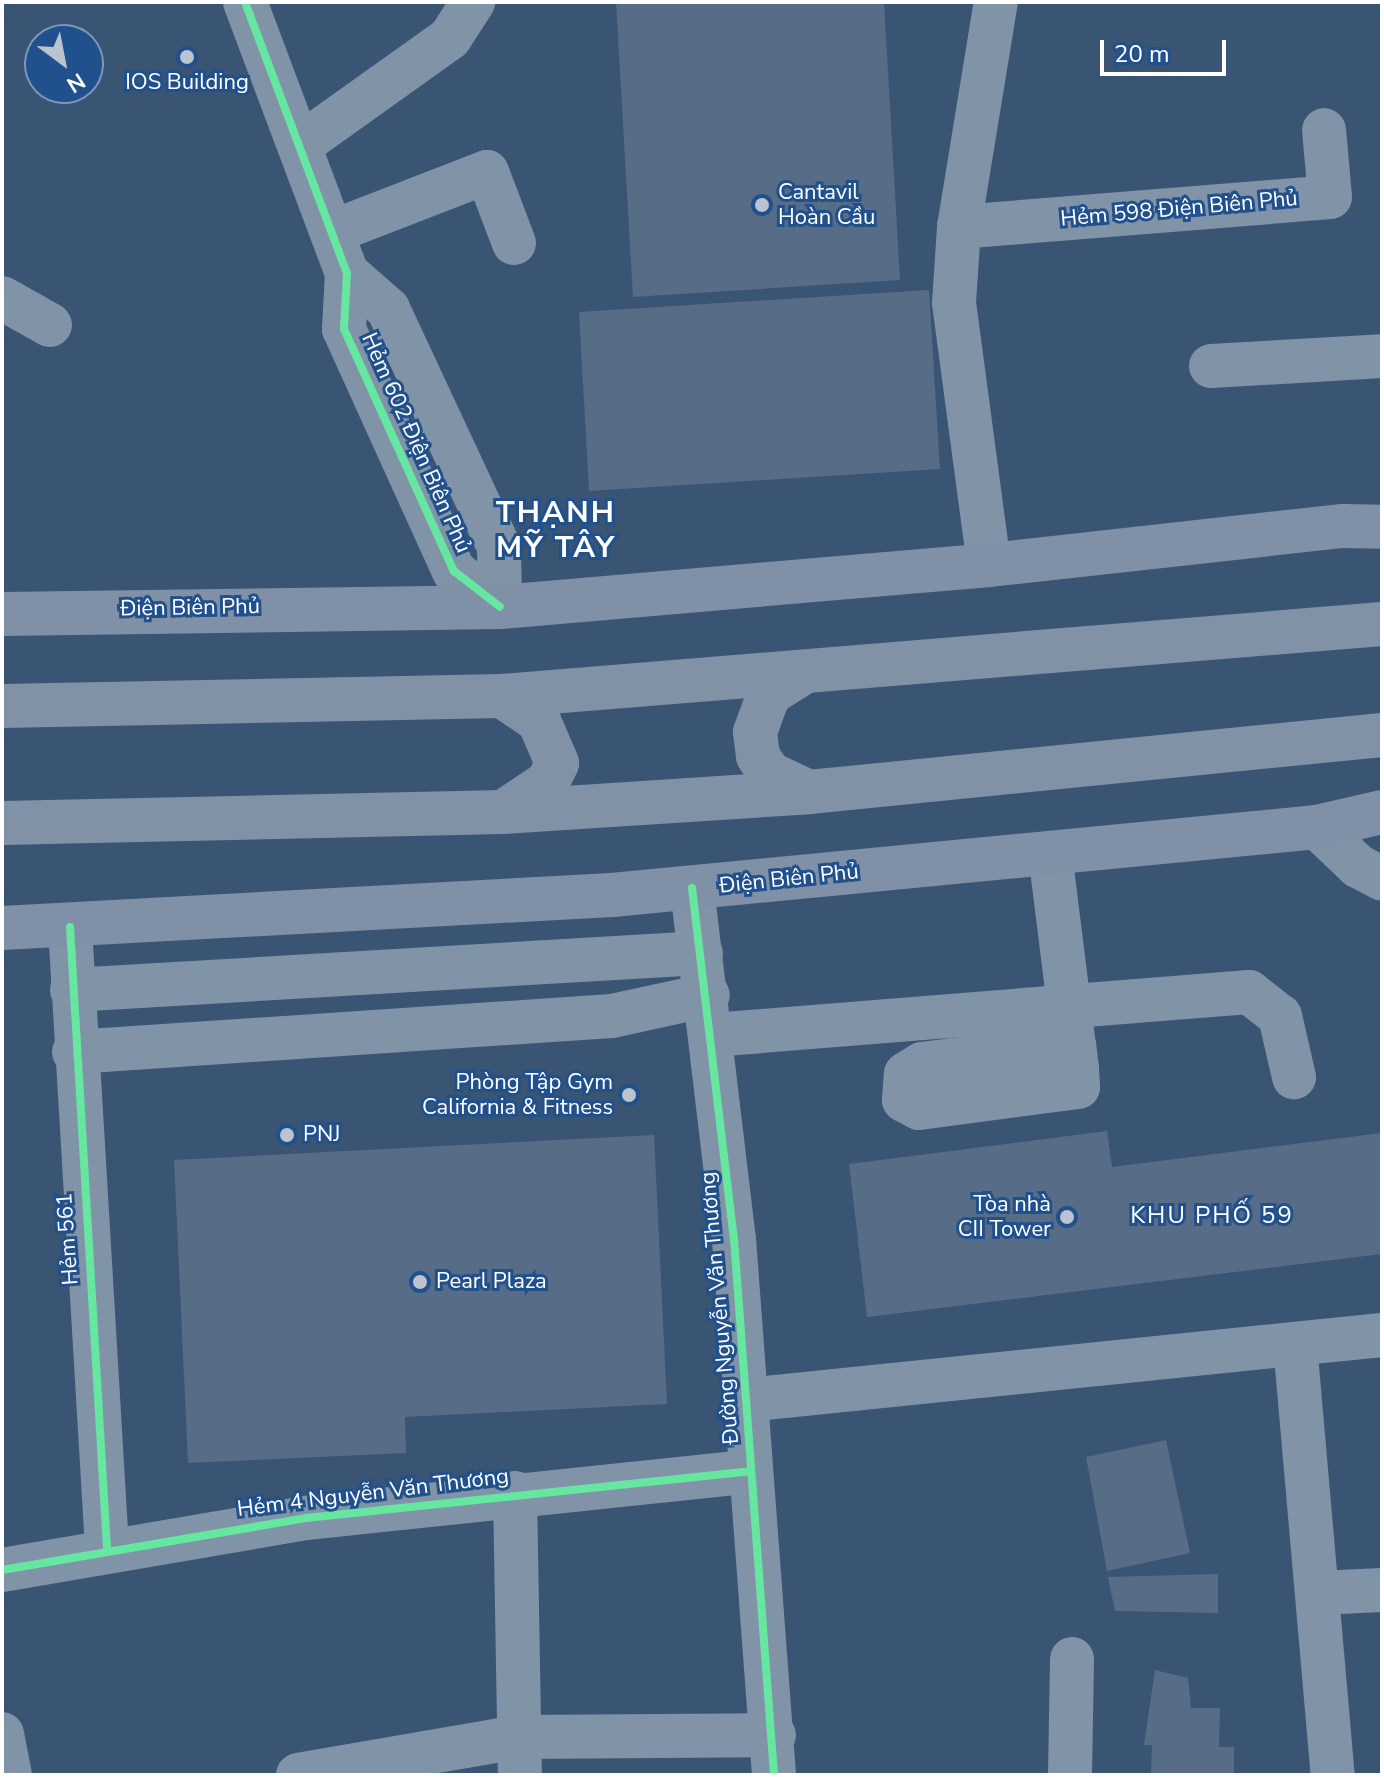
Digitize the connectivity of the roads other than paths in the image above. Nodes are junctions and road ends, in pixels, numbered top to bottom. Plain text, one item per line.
1 (245, 2) edge
2 (473, 2) edge
3 (996, 2) edge
4 (1324, 130) dead end
5 (300, 145) junction
6 (959, 227) junction
7 (332, 232) junction
8 (514, 243) dead end
9 (2, 298) edge
10 (50, 325) dead end
11 (1382, 356) edge
12 (1211, 366) dead end
13 (1382, 527) edge
14 (989, 565) junction
15 (500, 607) junction
16 (2, 614) edge
17 (1382, 624) edge
18 (801, 674) junction
19 (502, 696) junction
20 (2, 706) edge
21 (1382, 735) edge
22 (809, 792) junction
23 (503, 812) junction
24 (1382, 812) edge
25 (2, 823) edge
26 (1317, 827) junction
27 (1050, 853) junction
28 (1382, 879) edge
29 (692, 888) junction
30 (70, 927) junction
31 (2, 928) edge
32 (72, 990) junction
33 (707, 994) junction
34 (1072, 1025) junction
35 (74, 1052) junction
36 (1294, 1077) dead end
37 (1382, 1335) edge
38 (1295, 1344) junction
39 (745, 1400) junction
40 (751, 1471) junction
41 (515, 1493) junction
42 (107, 1548) junction
43 (2, 1570) edge
44 (1382, 1590) edge
45 (1317, 1593) junction
46 (1072, 1659) dead end
47 (2, 1734) edge
48 (774, 1755) edge
49 (519, 1756) edge
50 (10, 1775) edge
51 (298, 1775) edge
52 (1070, 1775) edge
53 (1333, 1775) edge

1 - 5 street, Hẻm 602 Điện Biên Phủ
2 - 5 street
3 - 6 street
4 - 6 street, Hẻm 598 Điện Biên Phủ
5 - 7 street, Hẻm 602 Điện Biên Phủ
6 - 14 street
7 - 8 street
7 - 15 street, Hẻm 602 Điện Biên Phủ
9 - 10 street
11 - 12 street
13 - 14 main road, Điện Biên Phủ
14 - 15 main road, Điện Biên Phủ
15 - 16 main road, Điện Biên Phủ
17 - 18 highway
18 - 19 highway
18 - 22 highway
19 - 20 highway
19 - 23 highway
21 - 22 highway
22 - 23 highway
23 - 25 highway
24 - 26 main road, Điện Biên Phủ
26 - 27 main road, Điện Biên Phủ
26 - 28 street
27 - 29 main road, Điện Biên Phủ
27 - 34 street
29 - 30 main road, Điện Biên Phủ
29 - 33 street, Đường Nguyễn Văn Thương
30 - 31 main road, Điện Biên Phủ
30 - 32 street, Hẻm 561
32 - 33 street
32 - 35 street, Hẻm 561
33 - 34 street
33 - 35 street
33 - 39 street, Đường Nguyễn Văn Thương
34 - 36 street
35 - 42 street, Hẻm 561
37 - 38 street
38 - 39 street
38 - 45 street
39 - 40 street, Đường Nguyễn Văn Thương
40 - 41 street, Hẻm 4 Nguyễn Văn Thương
40 - 48 street, Đường Nguyễn Văn Thương
41 - 42 street, Hẻm 4 Nguyễn Văn Thương
41 - 49 street
42 - 43 street, Hẻm 4 Nguyễn Văn Thương
44 - 45 street
45 - 53 street
46 - 52 street
47 - 50 street
48 - 49 street
49 - 51 street

